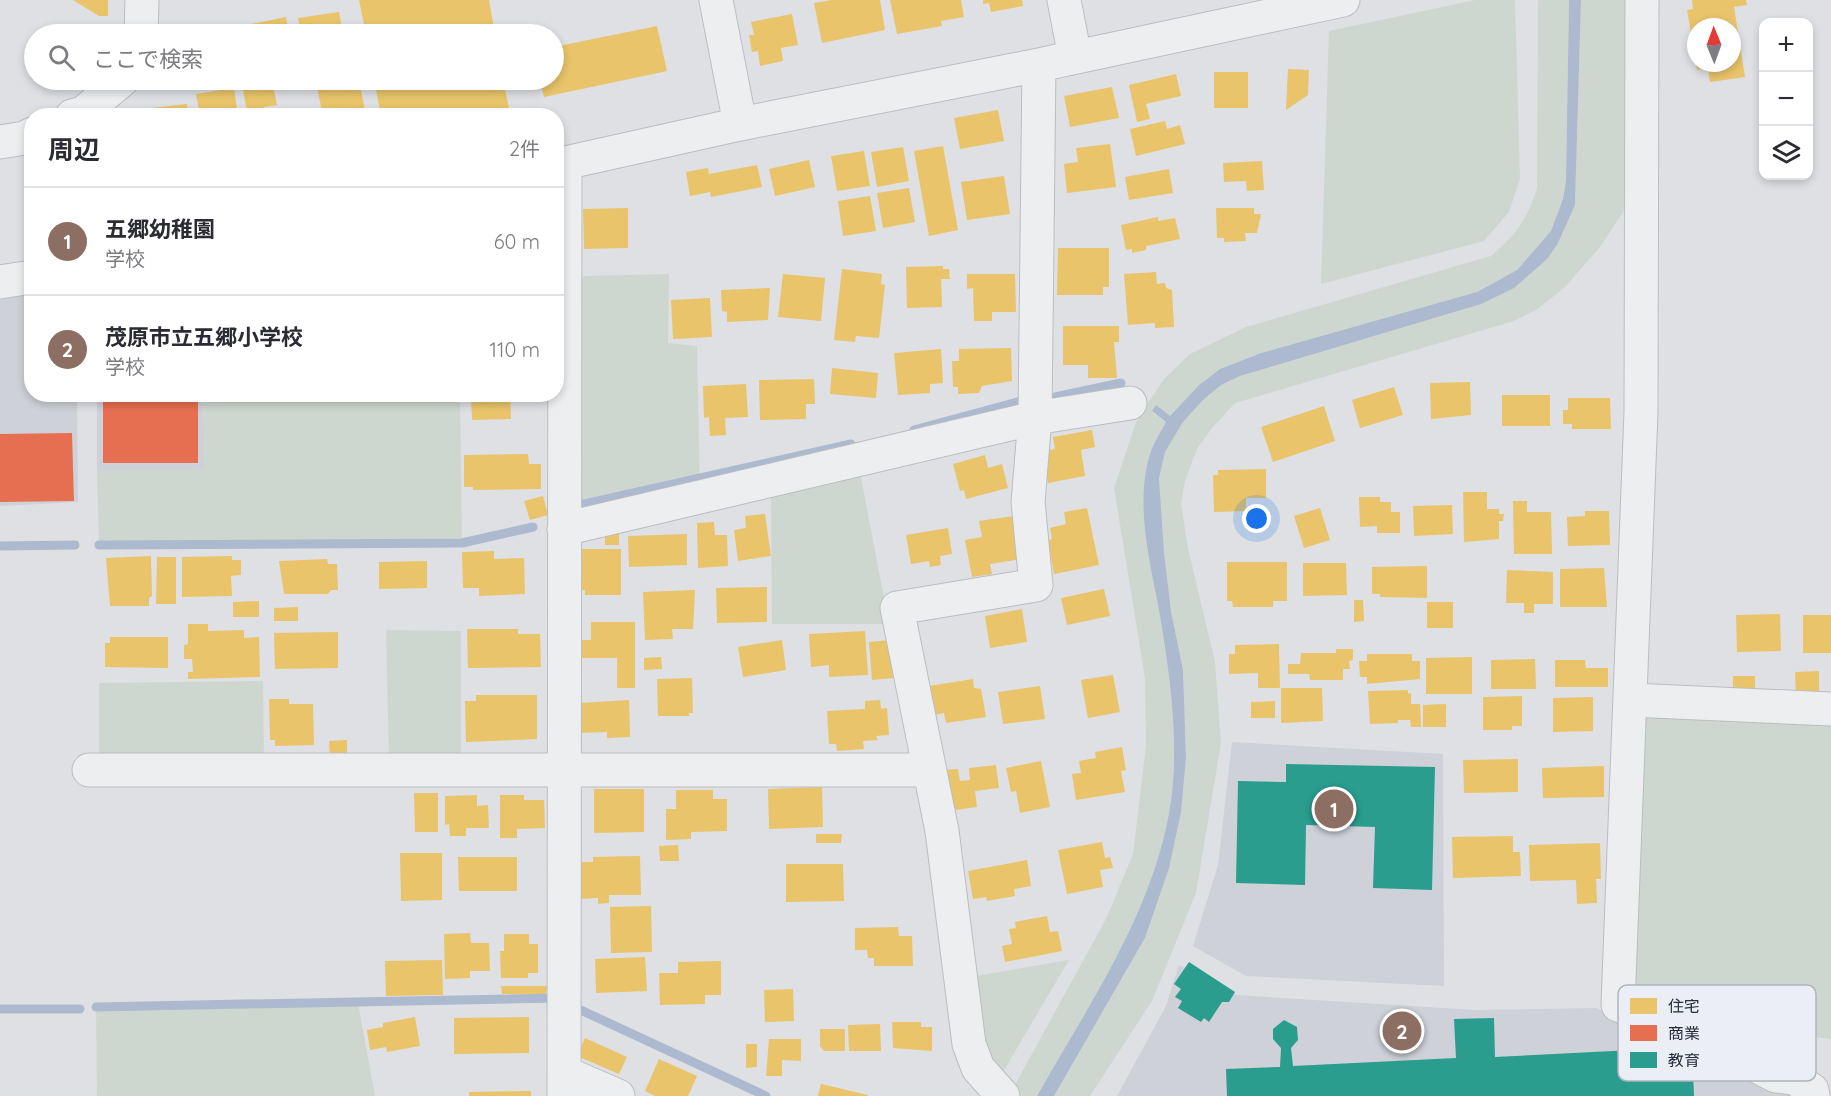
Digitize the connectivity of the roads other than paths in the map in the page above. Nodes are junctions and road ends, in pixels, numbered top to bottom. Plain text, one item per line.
1 (141, 0) edge
2 (716, 0) edge
3 (1064, 0) edge
4 (1343, 0) edge
5 (1642, 0) edge
6 (141, 24) edge
7 (1076, 57) junction
8 (1039, 65) junction
9 (110, 90) edge
10 (88, 108) edge
11 (740, 124) junction
12 (24, 138) edge
13 (0, 142) edge
14 (564, 163) edge
15 (24, 278) edge
16 (0, 282) edge
17 (563, 402) edge
18 (1130, 403) dead end
19 (1035, 418) junction
20 (564, 529) junction
21 (1631, 700) junction
22 (1831, 709) edge
23 (88, 770) dead end
24 (563, 770) junction
25 (930, 770) junction
26 (1619, 985) edge
27 (1798, 1081) edge
28 (564, 1085) edge
29 (618, 1096) edge
30 (1003, 1096) edge
31 (1813, 1096) edge

1 - 6 street
2 - 11 street
3 - 7 street
4 - 7 street
5 - 21 street
7 - 8 street
8 - 11 street
8 - 19 street
9 - 10 street
11 - 14 street
12 - 13 street
15 - 16 street
17 - 20 street
18 - 19 street
19 - 20 street
19 - 25 street
20 - 24 street
21 - 22 street
21 - 26 street
23 - 24 street
24 - 25 street
24 - 28 street
25 - 30 street
27 - 31 street
28 - 29 street

